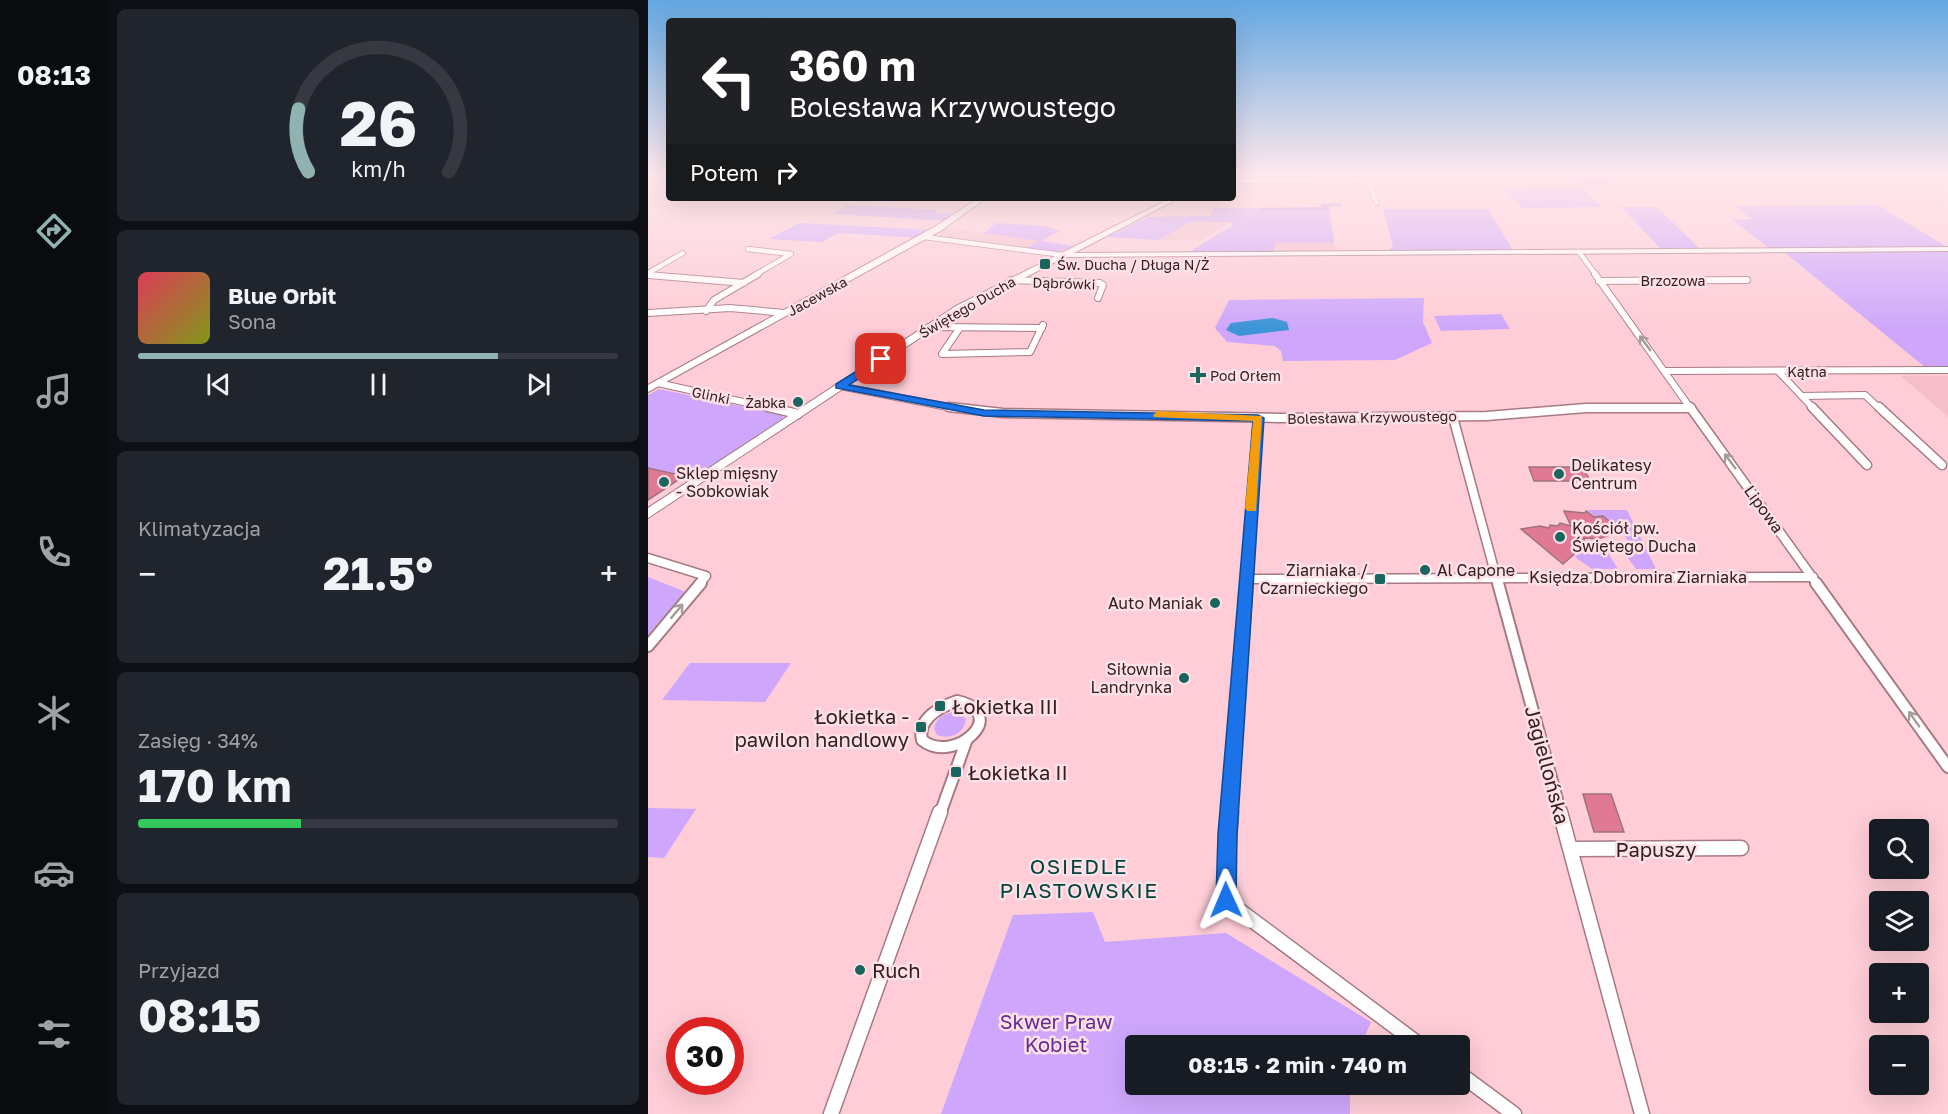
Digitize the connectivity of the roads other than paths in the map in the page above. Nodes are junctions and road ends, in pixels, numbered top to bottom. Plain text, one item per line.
1 (942, 225) edge
2 (1121, 225) edge
3 (924, 237) junction
4 (748, 249) dead end
5 (1948, 249) edge
6 (1579, 252) junction
7 (683, 253) dead end
8 (1063, 255) junction
9 (648, 274) edge
10 (1011, 280) junction
11 (1599, 280) junction
12 (1747, 280) dead end
13 (744, 283) junction
14 (1098, 298) dead end
15 (706, 311) junction
16 (785, 313) junction
17 (650, 315) edge
18 (929, 327) junction
19 (959, 329) junction
20 (1948, 370) edge
21 (1665, 371) junction
22 (1778, 371) junction
23 (658, 383) junction
24 (840, 386) junction
25 (648, 389) edge
26 (1802, 396) junction
27 (1691, 408) junction
28 (798, 414) junction
29 (1454, 417) junction
30 (1258, 418) junction
31 (1867, 465) dead end
32 (1942, 465) dead end
33 (648, 514) edge
34 (648, 558) edge
35 (1813, 577) junction
36 (1497, 578) junction
37 (1246, 579) junction
38 (648, 646) edge
39 (967, 740) junction
40 (1948, 766) edge
41 (1741, 848) dead end
42 (1571, 849) junction
43 (1406, 1035) edge
44 (1470, 1081) edge
45 (831, 1114) edge
46 (1514, 1114) edge
47 (1642, 1114) edge

1 - 3 street, Jacewska
2 - 8 street, Świętego Ducha
3 - 8 street
3 - 16 street, Jacewska
4 - 13 street
5 - 6 street
6 - 8 street
6 - 11 street, Lipowa
7 - 9 street
8 - 10 street, Świętego Ducha
9 - 13 street
10 - 14 street, Dąbrówki
10 - 18 street, Świętego Ducha
11 - 12 street, Brzozowa
21 -> 11 street, Lipowa
13 - 15 street
15 - 16 street
15 - 17 street
16 - 23 street, Jacewska
18 - 19 street
18 - 24 street, Świętego Ducha
19 - 19 street
20 - 22 street, Kątna
21 - 22 street, Kątna
21 - 27 street, Lipowa
22 - 26 street
23 - 25 street, Jacewska
23 - 28 street, Glinki
24 - 28 street, Świętego Ducha
24 - 30 street, Bolesława Krzywoustego
26 - 31 street
26 - 32 street
27 - 29 street, Bolesława Krzywoustego
35 -> 27 street, Lipowa
28 - 33 street, Świętego Ducha
29 - 30 street, Bolesława Krzywoustego
29 - 36 street, Jagiellońska
30 - 37 street
38 -> 34 street
35 - 36 street, Księdza Dobromira Ziarniaka
40 -> 35 street, Lipowa
36 - 37 street, Księdza Dobromira Ziarniaka
36 - 42 street, Jagiellońska
37 - 43 street
39 - 39 street
39 - 45 street
41 - 42 street, Papuszy
42 - 47 street, Jagiellońska
44 - 46 street

